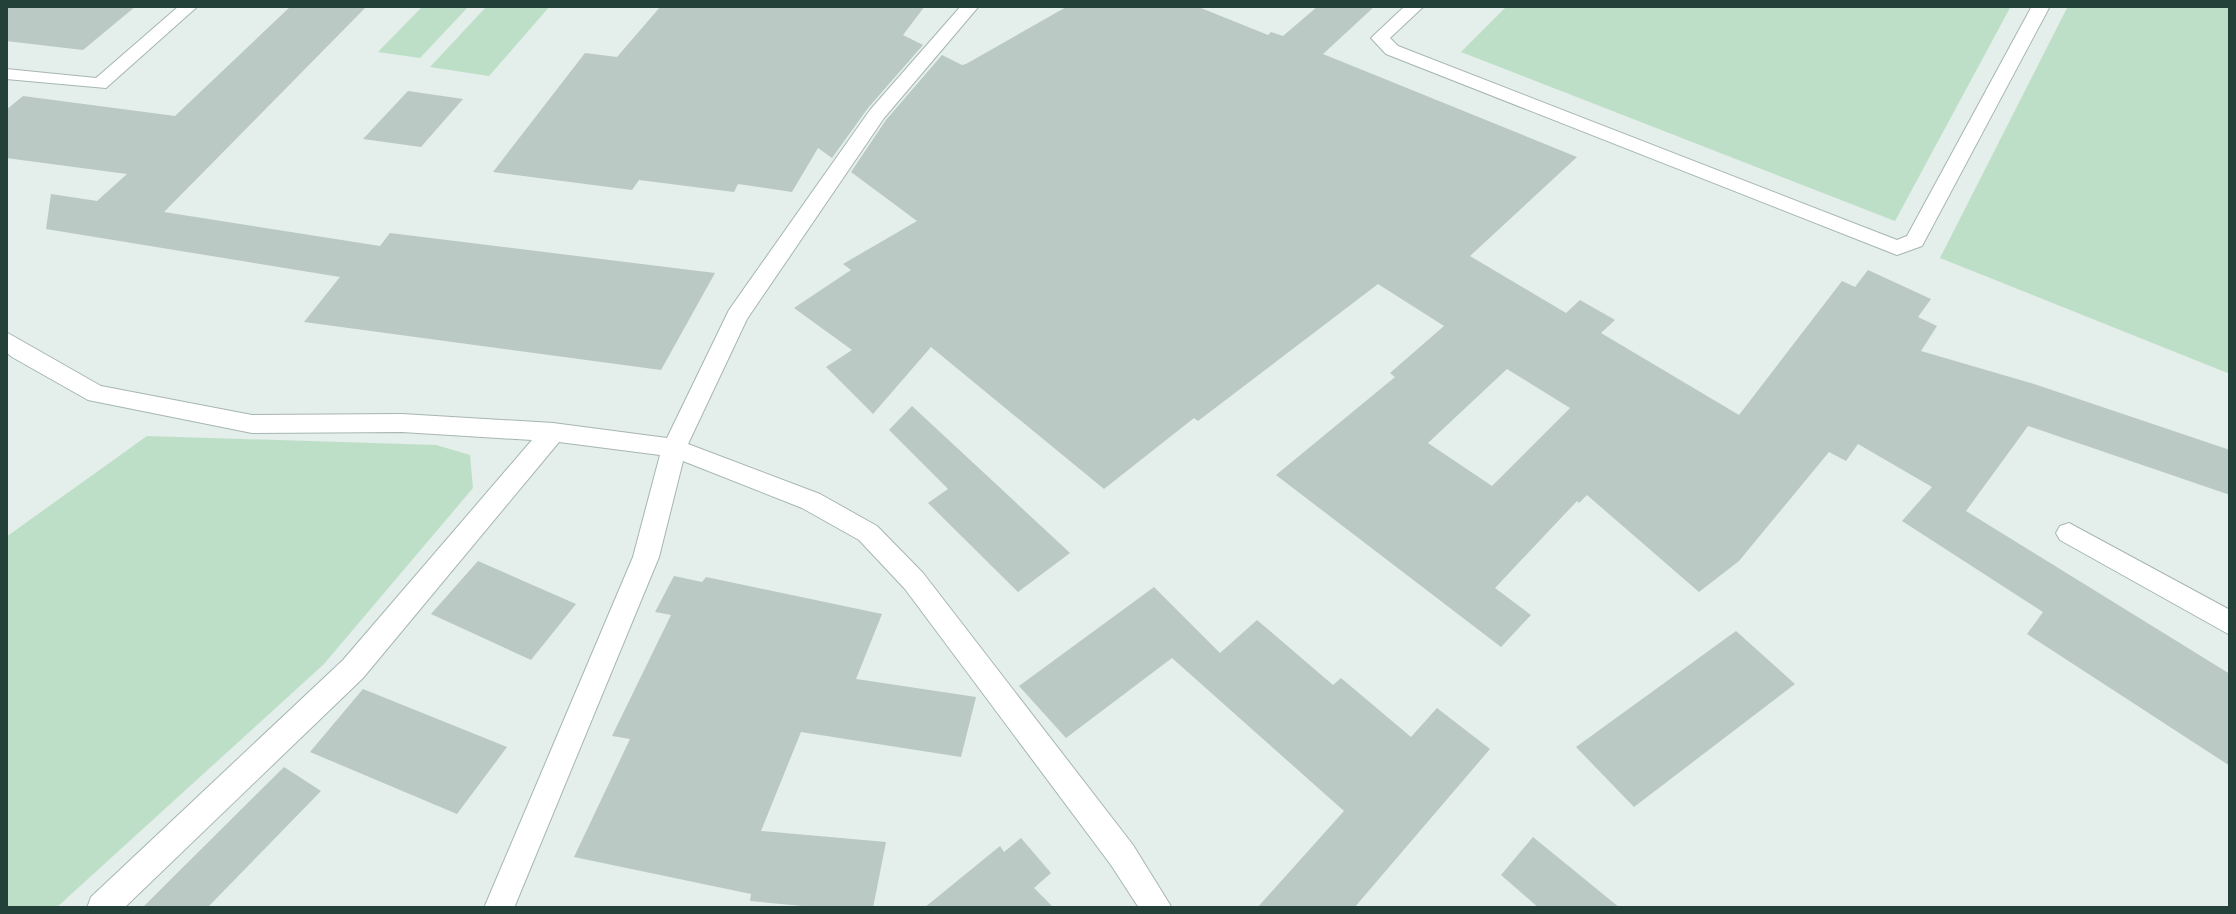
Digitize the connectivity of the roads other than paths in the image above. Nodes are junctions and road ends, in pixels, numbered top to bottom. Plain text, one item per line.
1 (189, 6) edge
2 (970, 6) edge
3 (1415, 6) edge
4 (2041, 6) edge
5 (6, 74) edge
6 (6, 340) edge
7 (553, 432) junction
8 (674, 448) junction
9 (2069, 533) dead end
10 (2230, 623) edge
11 (102, 908) edge
12 (499, 908) edge
13 (1157, 908) edge

1 - 5 street
2 - 8 street
3 - 4 street
6 - 7 street
7 - 8 street
7 - 11 street
8 - 12 street
8 - 13 street
9 - 10 street

